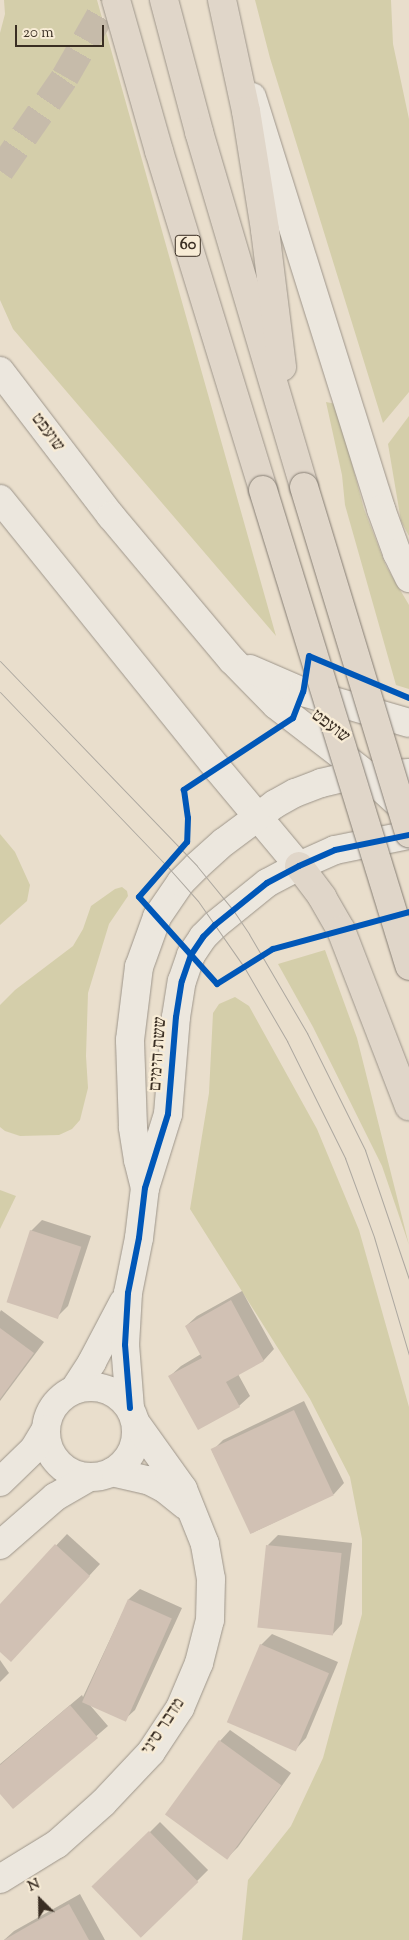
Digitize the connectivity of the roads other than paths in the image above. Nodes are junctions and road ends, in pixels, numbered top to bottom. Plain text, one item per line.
1 (116, 0) edge
2 (164, 0) edge
3 (222, 0) edge
4 (0, 371) edge
5 (293, 450) junction
6 (0, 499) edge
7 (409, 578) edge
8 (232, 660) junction
9 (409, 723) edge
10 (409, 773) edge
11 (367, 775) junction
12 (409, 814) edge
13 (258, 816) junction
14 (409, 834) edge
15 (299, 866) junction
16 (409, 966) edge
17 (409, 1106) edge
18 (145, 1188) junction
19 (128, 1293) junction
20 (74, 1390) junction
21 (133, 1416) junction
22 (46, 1429) junction
23 (100, 1474) junction
24 (0, 1482) edge
25 (195, 1514) junction
26 (0, 1545) edge
27 (0, 1880) edge

1 - 16 highway, 60, bridge
2 - 5 highway, 60
3 - 5 highway
3 - 7 street
4 - 8 street, שועפט
5 - 14 highway, 60, bridge
6 - 13 street
8 - 9 street
8 - 11 street, שועפט
10 - 11 street, ששת הימים
11 - 12 street, שועפט
11 - 13 street, ששת הימים
13 - 15 street
13 - 18 street, ששת הימים
14 - 15 street, ששת הימים
15 - 17 highway
15 - 18 street, ששת הימים
18 - 19 street, ששת הימים
19 - 20 street, ששת הימים
19 - 21 street, ששת הימים
20 - 21 street
20 - 22 street
21 - 23 street
21 - 25 street, מדבר סיני
22 - 23 street
22 - 24 street
23 - 25 street
23 - 26 street
25 - 27 street, מדבר סיני

